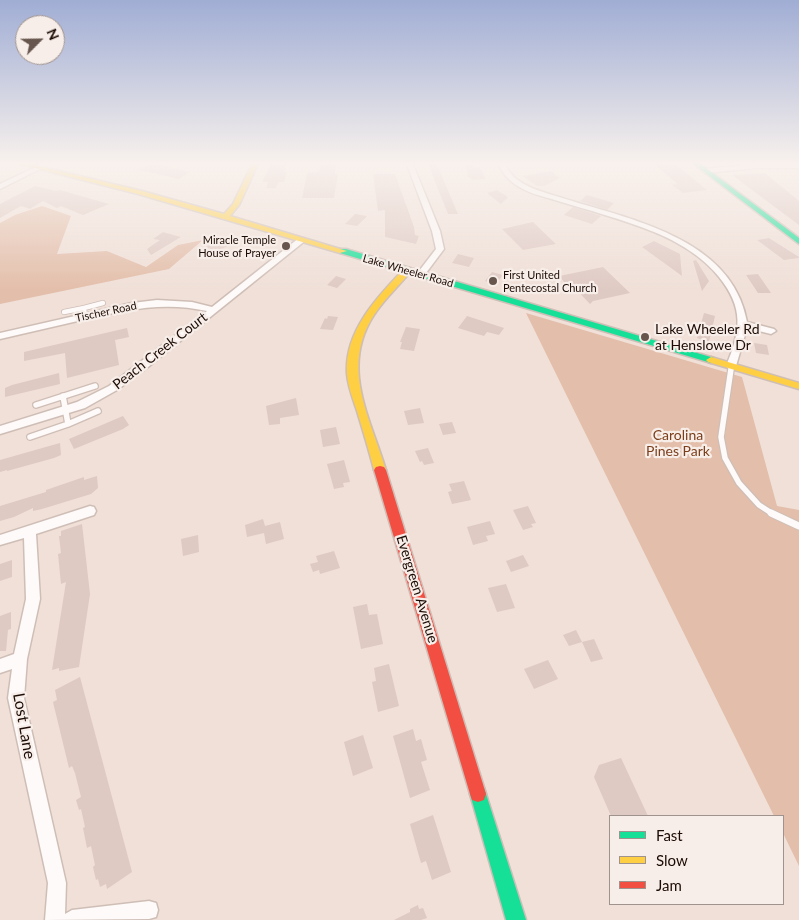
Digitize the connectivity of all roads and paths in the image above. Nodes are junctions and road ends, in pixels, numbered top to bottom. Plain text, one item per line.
1 (186, 205) edge
2 (236, 205) edge
3 (426, 205) edge
4 (578, 205) edge
5 (751, 205) edge
6 (226, 216) junction
7 (302, 240) junction
8 (799, 241) edge
9 (408, 271) junction
10 (420, 274) junction
11 (103, 303) dead end
12 (213, 310) junction
13 (64, 312) dead end
14 (84, 312) junction
15 (743, 324) junction
16 (770, 331) dead end
17 (0, 336) edge
18 (731, 366) junction
19 (95, 386) dead end
20 (799, 386) edge
21 (63, 396) junction
22 (36, 405) dead end
23 (66, 410) junction
24 (98, 411) dead end
25 (68, 424) junction
26 (0, 430) edge
27 (30, 437) dead end
28 (90, 511) dead end
29 (799, 526) edge
30 (30, 530) junction
31 (0, 540) edge
32 (20, 659) junction
33 (0, 666) edge
34 (149, 910) dead end
35 (56, 920) edge
36 (72, 920) edge
37 (516, 920) edge

1 - 6 main road, Lake Wheeler Road
2 - 6 main road
3 - 10 street
4 - 15 street
5 - 8 main road
6 - 7 main road, Lake Wheeler Road
7 - 9 main road, Lake Wheeler Road
7 - 12 street, Peach Creek Court
9 - 10 main road, Lake Wheeler Road
9 - 37 main road, Evergreen Avenue
10 - 18 main road, Lake Wheeler Road
11 - 14 lane
12 - 14 street, Tischer Road
12 - 23 street, Peach Creek Court
13 - 14 lane
14 - 17 street, Tischer Road
15 - 16 street
15 - 18 street
18 - 20 main road, Lake Wheeler Road
18 - 29 lane
19 - 21 lane
21 - 22 lane
21 - 23 lane
23 - 25 lane
23 - 26 street, Peach Creek Court
24 - 25 lane
25 - 27 lane
28 - 30 street
30 - 31 street
30 - 32 street, Lost Lane
32 - 33 street
32 - 35 street, Lost Lane
34 - 36 street

